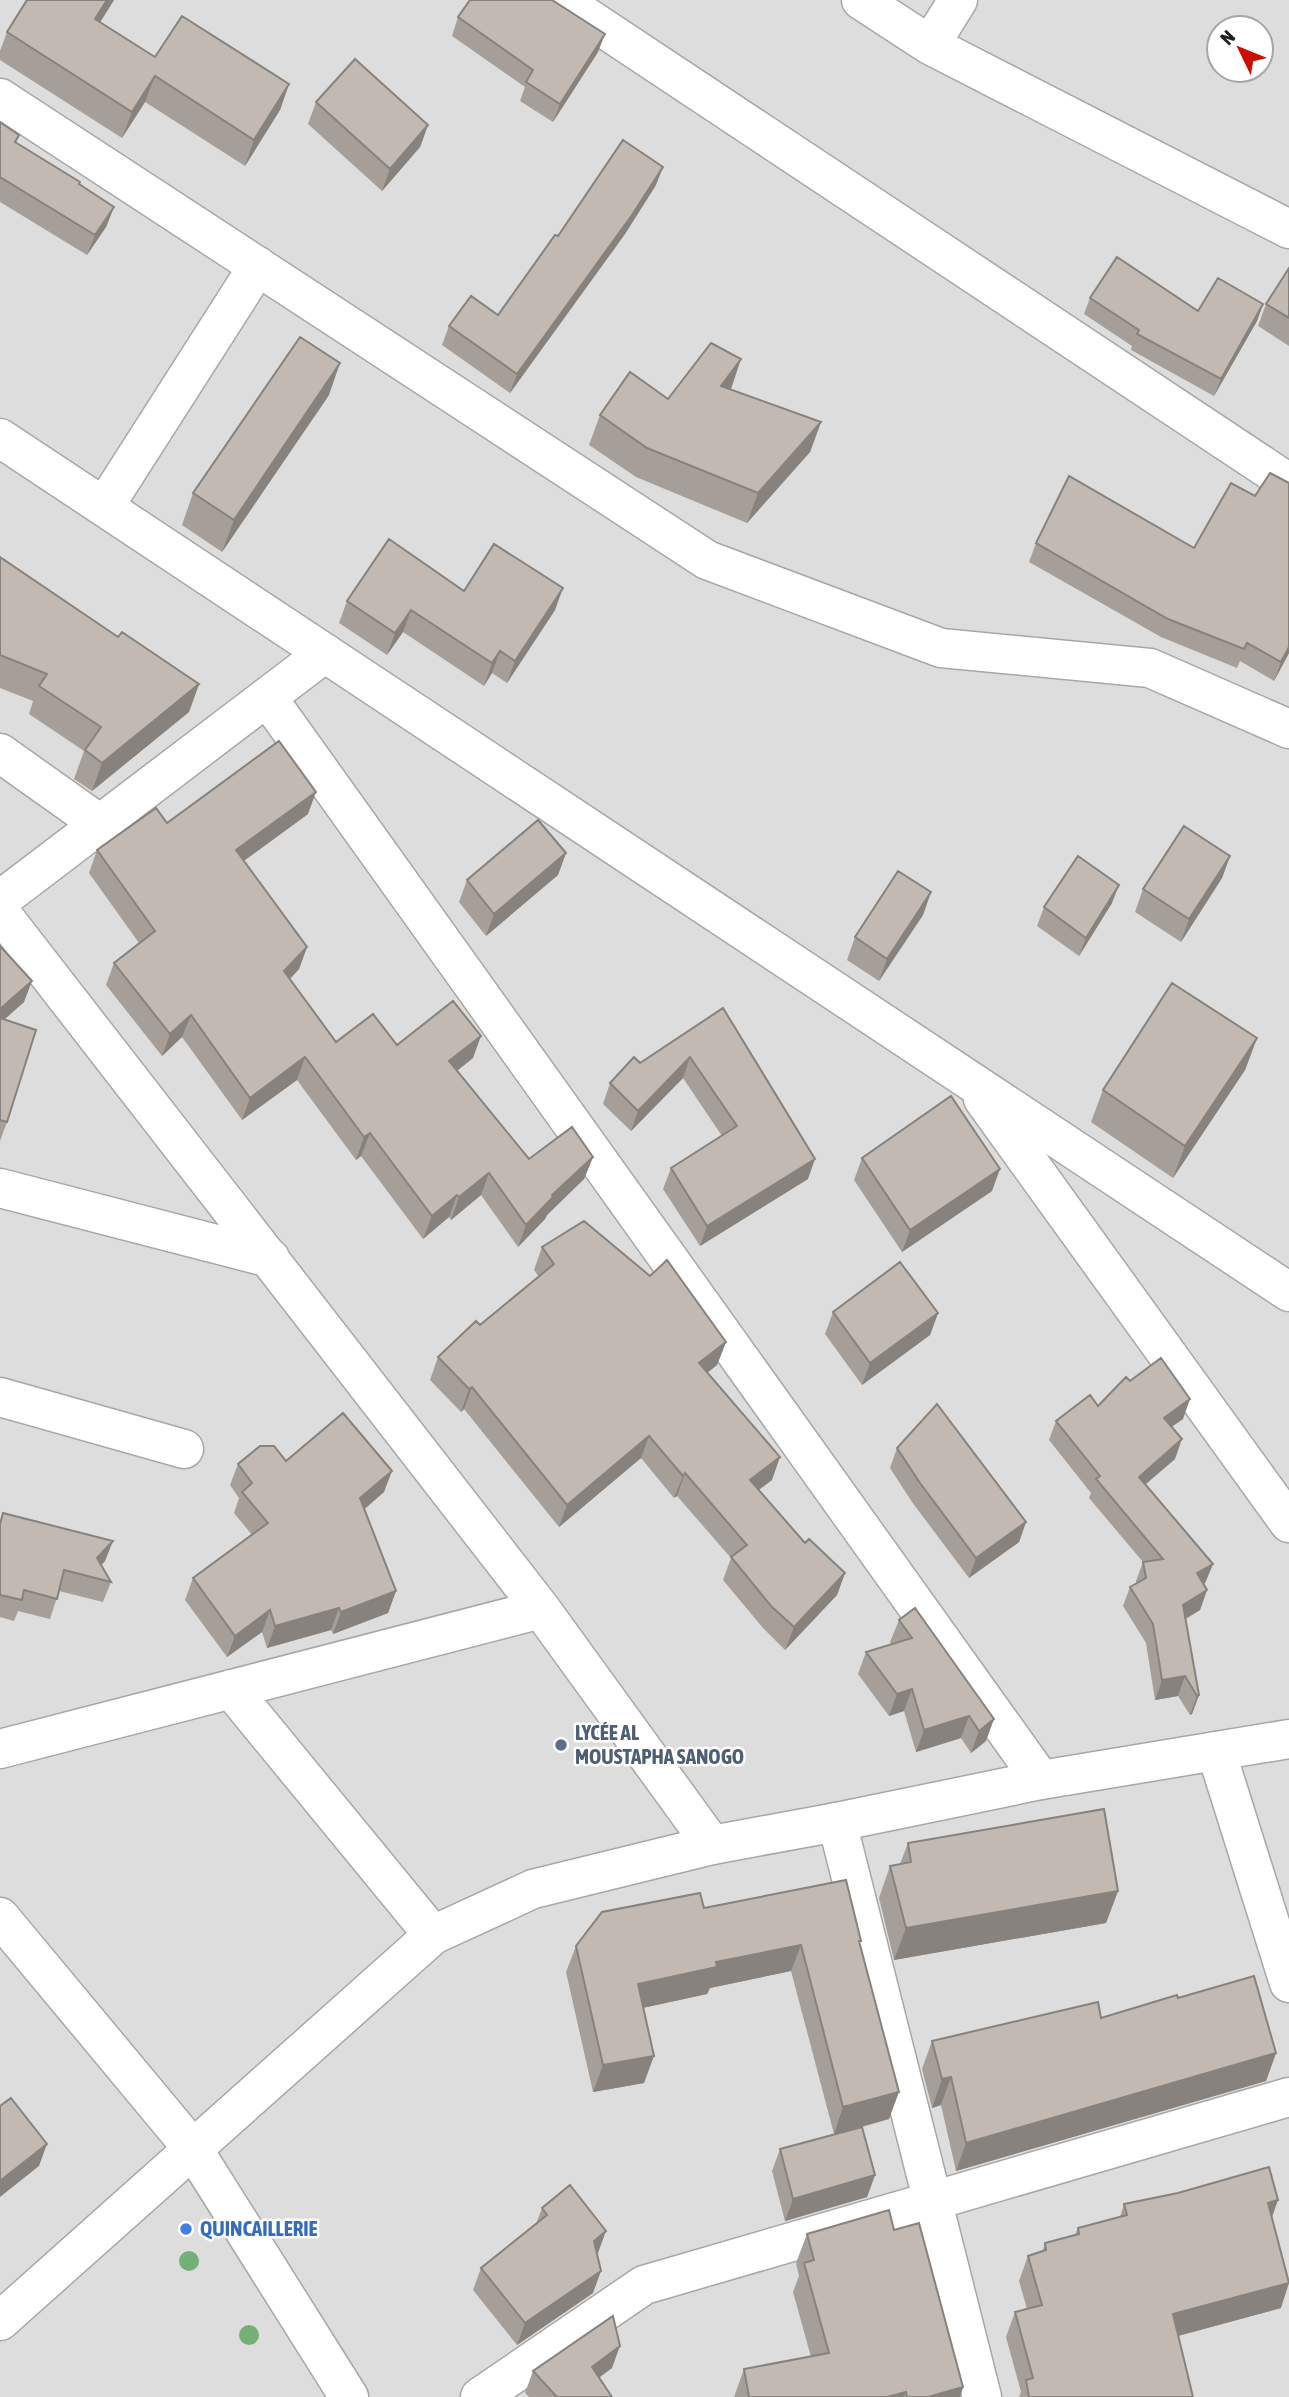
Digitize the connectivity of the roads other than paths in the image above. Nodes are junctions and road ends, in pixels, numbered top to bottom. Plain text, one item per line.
1 (561, 0) edge
2 (861, 0) edge
3 (958, 0) edge
4 (930, 46) junction
5 (0, 98) edge
6 (1289, 229) edge
7 (258, 266) junction
8 (0, 438) edge
9 (1289, 483) edge
10 (104, 507) junction
11 (325, 653) junction
12 (267, 698) junction
13 (1288, 726) edge
14 (0, 753) edge
15 (100, 824) junction
16 (0, 900) edge
17 (0, 912) edge
18 (969, 1079) junction
19 (0, 1188) edge
20 (270, 1258) junction
21 (1289, 1292) edge
22 (0, 1397) edge
23 (184, 1449) dead end
24 (1289, 1523) edge
25 (541, 1609) junction
26 (231, 1689) junction
27 (1289, 1739) edge
28 (0, 1749) edge
29 (1216, 1751) junction
30 (1041, 1780) junction
31 (837, 1822) junction
32 (712, 1844) junction
33 (0, 1917) edge
34 (433, 1935) junction
35 (13, 1957) edge
36 (1289, 1983) edge
37 (1289, 2097) edge
38 (193, 2149) junction
39 (933, 2201) junction
40 (0, 2321) edge
41 (349, 2397) edge
42 (480, 2397) edge
43 (982, 2397) edge

1 - 9 street
2 - 4 street
3 - 4 street
4 - 6 street
5 - 7 street
7 - 10 street
7 - 13 street
8 - 10 street
10 - 11 street
11 - 12 street
11 - 18 street
12 - 15 street
12 - 30 street
14 - 15 street
15 - 16 street
17 - 20 street
18 - 21 street
18 - 24 street
19 - 20 street
20 - 25 street
22 - 23 street
25 - 26 street
25 - 32 street
26 - 28 street
26 - 34 street
27 - 29 street
29 - 30 street
29 - 36 street
30 - 31 street
31 - 32 street
31 - 39 street
32 - 34 street
33 - 35 street
34 - 38 street
35 - 38 street
37 - 39 street
38 - 40 street
38 - 41 street
39 - 42 street
39 - 43 street

